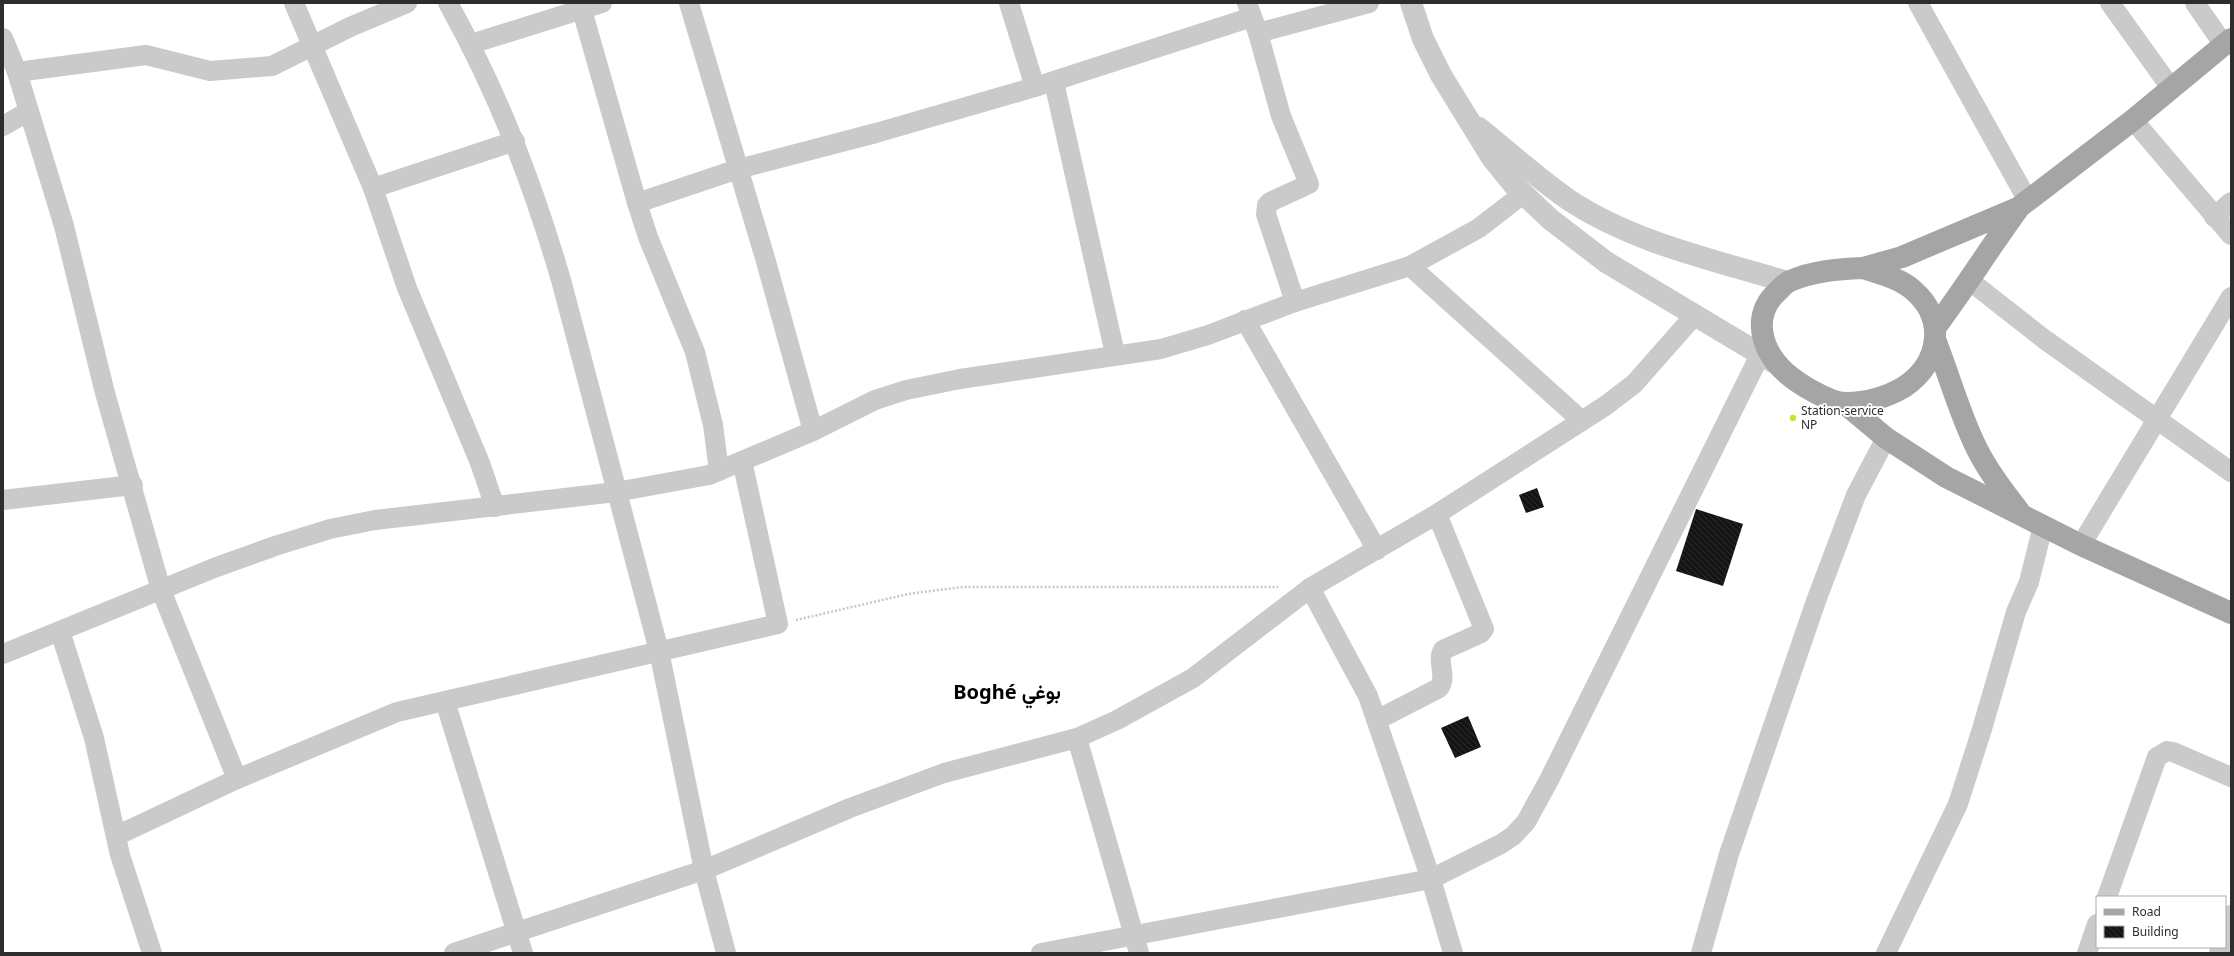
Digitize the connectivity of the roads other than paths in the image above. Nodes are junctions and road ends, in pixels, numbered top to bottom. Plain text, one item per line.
1 (294, 3) edge
2 (407, 3) edge
3 (448, 3) edge
4 (602, 3) edge
5 (689, 3) edge
6 (1009, 3) edge
7 (1369, 3) edge
8 (1411, 3) edge
9 (1918, 3) edge
10 (2110, 3) edge
11 (2195, 3) edge
12 (581, 6) edge
13 (1252, 18) edge
14 (3, 38) edge
15 (2227, 42) edge
16 (471, 44) junction
17 (312, 45) junction
18 (16, 72) junction
19 (1054, 82) junction
20 (1035, 87) junction
21 (2171, 88) junction
22 (29, 111) junction
23 (1466, 117) junction
24 (2133, 120) junction
25 (3, 126) edge
26 (515, 141) junction
27 (738, 170) junction
28 (373, 188) junction
29 (1523, 194) junction
30 (2231, 202) edge
31 (637, 203) junction
32 (2023, 205) junction
33 (2214, 218) junction
34 (2231, 235) edge
35 (1410, 266) junction
36 (1863, 268) junction
37 (1970, 281) junction
38 (1788, 282) junction
39 (2231, 297) edge
40 (1296, 302) junction
41 (1694, 316) junction
42 (1245, 320) junction
43 (1936, 335) junction
44 (1115, 354) junction
45 (1768, 359) junction
46 (1844, 403) junction
47 (1582, 421) junction
48 (2157, 421) junction
49 (813, 431) junction
50 (1886, 438) junction
51 (742, 461) junction
52 (719, 472) junction
53 (2231, 472) edge
54 (133, 485) junction
55 (616, 492) junction
56 (3, 500) edge
57 (495, 507) junction
58 (1437, 514) junction
59 (2022, 515) junction
60 (2043, 526) junction
61 (2081, 544) junction
62 (1377, 550) junction
63 (1310, 588) junction
64 (161, 590) junction
65 (2230, 612) edge
66 (60, 631) junction
67 (659, 652) junction
68 (3, 654) edge
69 (445, 701) junction
70 (1377, 720) junction
71 (1078, 738) junction
72 (2231, 777) edge
73 (237, 779) junction
74 (116, 836) junction
75 (704, 870) junction
76 (1432, 879) junction
77 (2107, 896) edge
78 (2231, 915) edge
79 (2096, 927) edge
80 (2226, 931) edge
81 (517, 932) junction
82 (1132, 934) junction
83 (152, 953) edge
84 (454, 953) edge
85 (523, 953) edge
86 (726, 953) edge
87 (1041, 953) edge
88 (1139, 953) edge
89 (1453, 953) edge
90 (1700, 953) edge
91 (1886, 953) edge
92 (2087, 953) edge

1 - 17 street
2 - 17 street
3 - 16 street
4 - 12 street
5 - 27 street
6 - 20 street
7 - 13 street
8 - 23 street
9 - 32 street
10 - 21 street
11 - 15 street
12 - 16 street
12 - 31 street
13 - 19 street
13 - 40 street
14 - 18 street
15 - 21 main road
16 - 26 street
17 - 18 street
17 - 28 street
18 - 22 street
19 - 20 street
19 - 44 street
20 - 27 street
21 - 24 main road
22 - 25 street
22 - 54 street
23 - 29 street
23 - 38 street
24 - 32 main road
24 - 33 street
26 - 28 street
26 - 55 street
27 - 31 street
27 - 49 street
28 - 57 street
29 - 35 street
29 - 41 street
30 - 33 street
31 - 52 street
32 - 36 main road
32 - 37 main road
33 - 34 street
35 - 40 street
35 - 47 street
36 - 38 main road
36 - 43 main road
37 - 43 main road
37 - 48 street
38 - 45 main road
39 - 48 street
40 - 42 street
41 - 45 street
41 - 47 street
42 - 44 street
42 - 62 street
43 - 46 main road
43 - 59 main road
44 - 49 street
45 - 46 main road
45 - 76 street
46 - 50 main road
47 - 58 street
48 - 53 street
48 - 61 street
49 - 51 street
50 - 59 main road
50 - 90 street
51 - 52 street
51 - 67 street
52 - 55 street
54 - 56 street
54 - 64 street
55 - 57 street
55 - 67 street
57 - 64 street
58 - 62 street
58 - 70 street
59 - 60 main road
60 - 61 main road
60 - 91 street
61 - 65 main road
62 - 63 street
63 - 70 street
63 - 71 street
64 - 66 street
64 - 73 street
66 - 68 street
66 - 74 street
67 - 69 street
67 - 75 street
69 - 73 street
69 - 81 street
70 - 76 street
71 - 75 street
71 - 82 street
72 - 77 street
73 - 74 street
74 - 83 street
75 - 81 street
75 - 86 street
76 - 82 street
76 - 89 street
78 - 80 street
79 - 92 street
81 - 84 street
81 - 85 street
82 - 87 street
82 - 88 street

